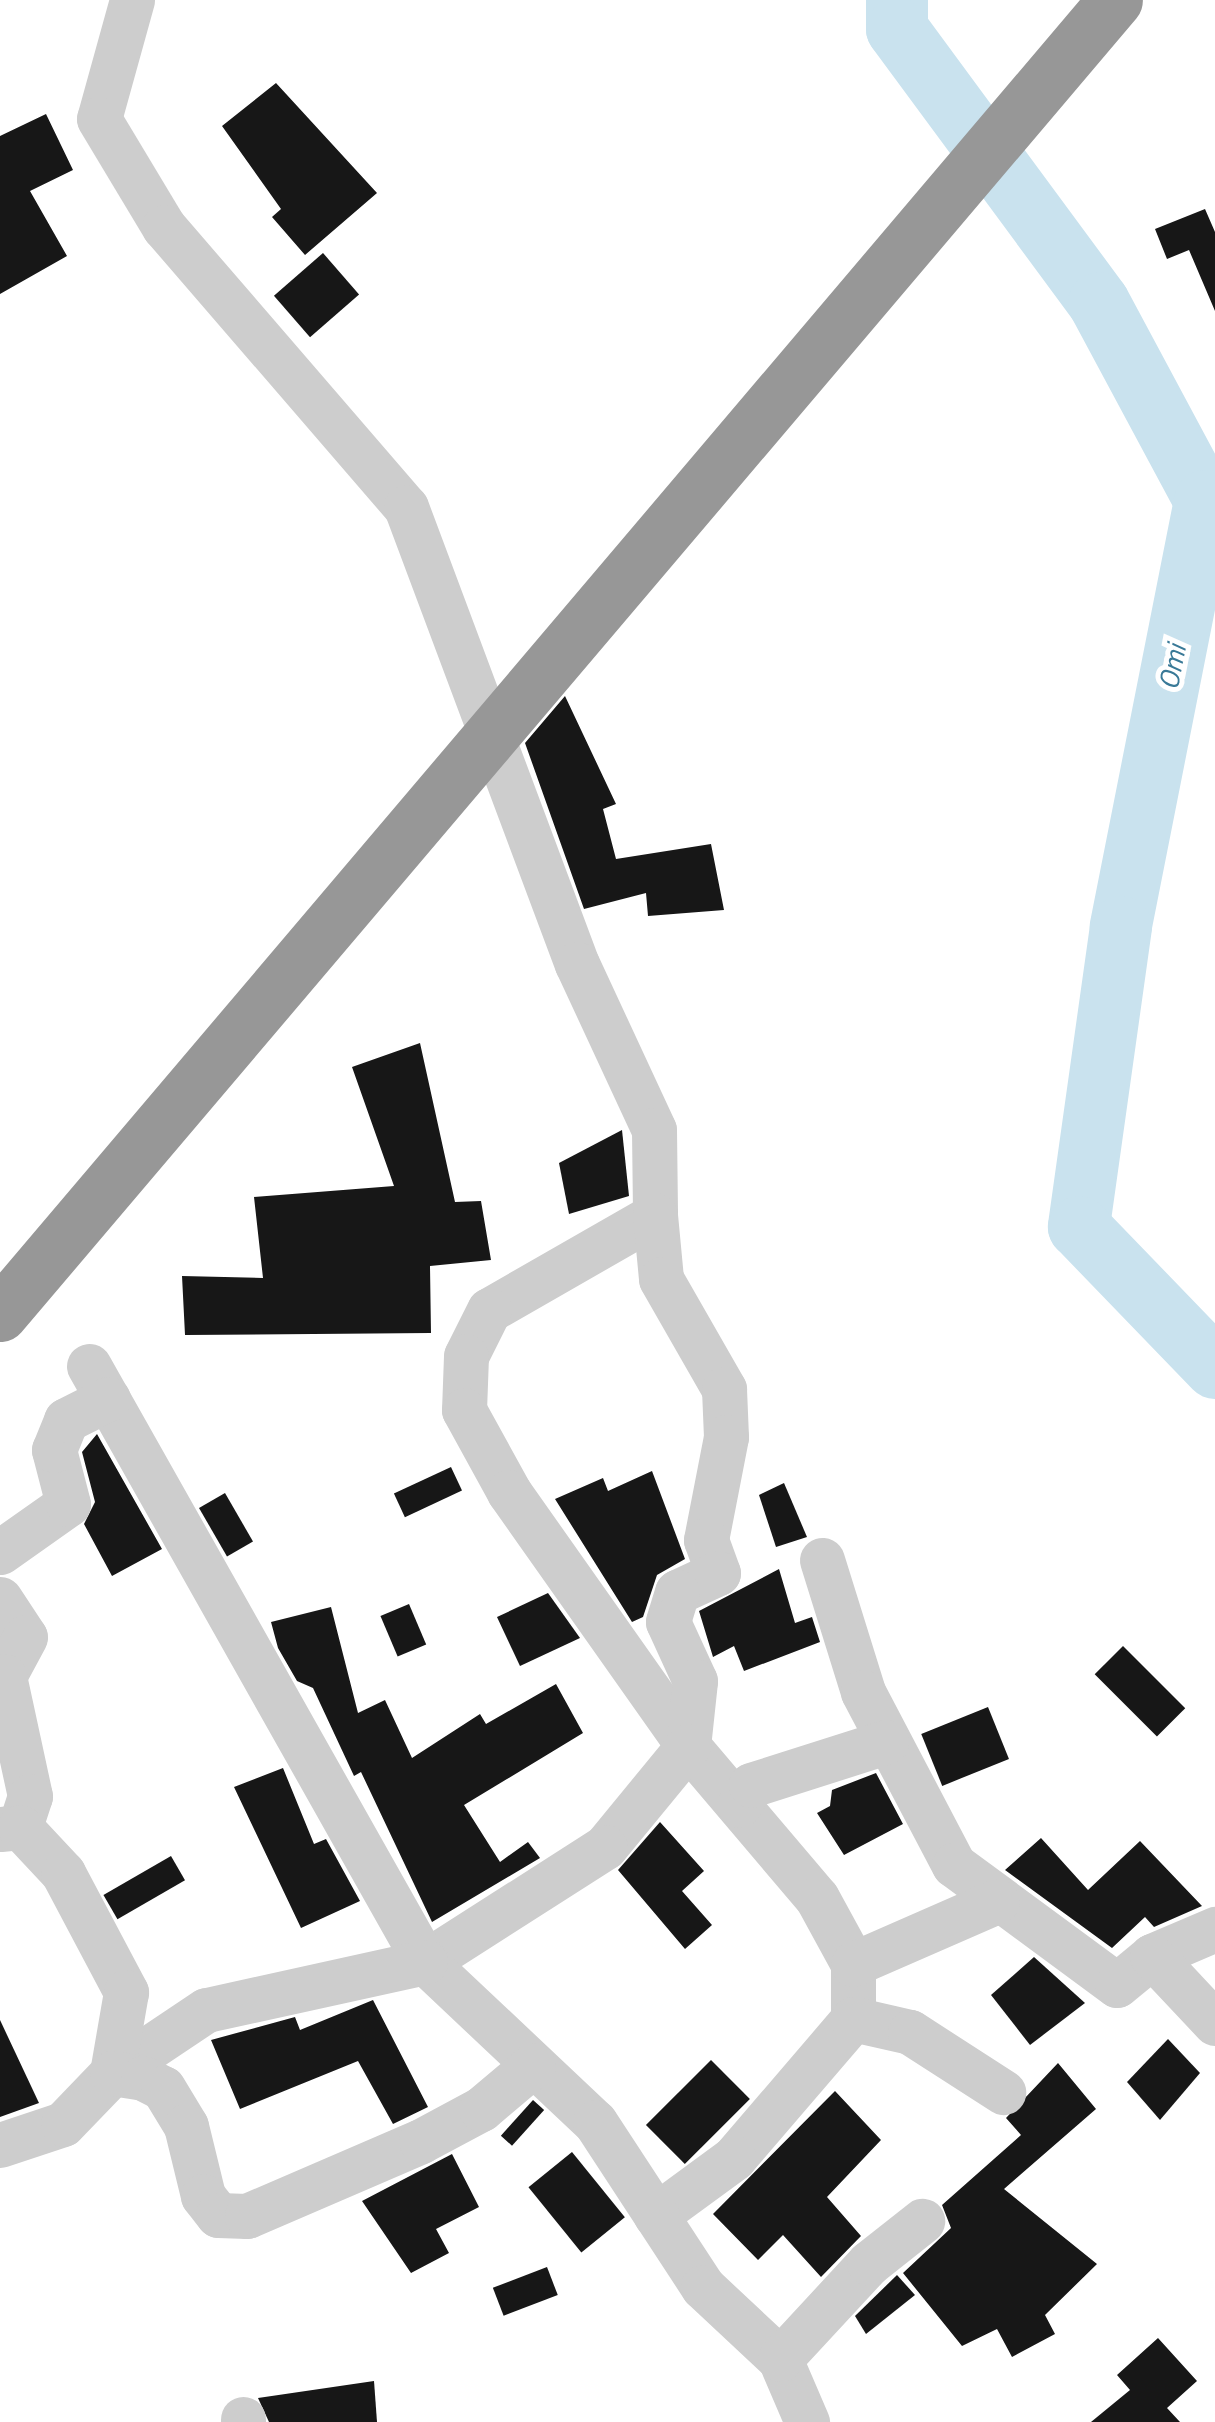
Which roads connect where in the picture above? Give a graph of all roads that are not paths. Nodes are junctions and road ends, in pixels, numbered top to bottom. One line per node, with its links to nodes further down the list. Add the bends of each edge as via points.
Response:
1 (132, 0): 3 (street, via 98,119 164,227 406,507 577,964 654,1130)
2 (1115, 0): 4 (highway)
3 (655, 1215): 9 (street, via 661,1279 724,1388 726,1437 706,1540 718,1573 677,1592 668,1622 695,1682); 9 (street, via 489,1310 466,1356 464,1410 509,1492)
4 (0, 1314)
5 (0, 1552): 15 (street, via 68,1504 54,1450 66,1420 98,1382)
6 (822, 1560): 8 (street)
7 (0, 1600): 11 (street, via 25,1637 4,1676 30,1796)
8 (886, 1742): 10 (street, via 751,1785); 12 (street, via 954,1865)
9 (688, 1746): 10 (street); 15 (street, via 605,1847)
10 (738, 1805): 16 (street, via 817,1898)
11 (10, 1828): 20 (street, via 63,1874 126,1992)
12 (998, 1900): 14 (street, via 1118,1984); 16 (street)
13 (1215, 1929): 14 (street)
14 (1152, 1956): 18 (street)
15 (425, 1962): 19 (street); 20 (street, via 206,2010)
16 (852, 1964): 17 (street)
17 (853, 2019): 21 (street, via 910,2032); 23 (street, via 734,2158)
18 (1215, 2024)
19 (533, 2065): 20 (street, via 421,2141 247,2216 218,2215 203,2196 196,2152 164,2088); 23 (street, via 595,2122)
20 (112, 2073): 22 (street, via 63,2124)
21 (1003, 2092)
22 (0, 2145)
23 (656, 2215): 25 (street, via 703,2287)
24 (922, 2221): 25 (street, via 869,2263)
25 (780, 2359): 26 (street)
26 (806, 2422)

